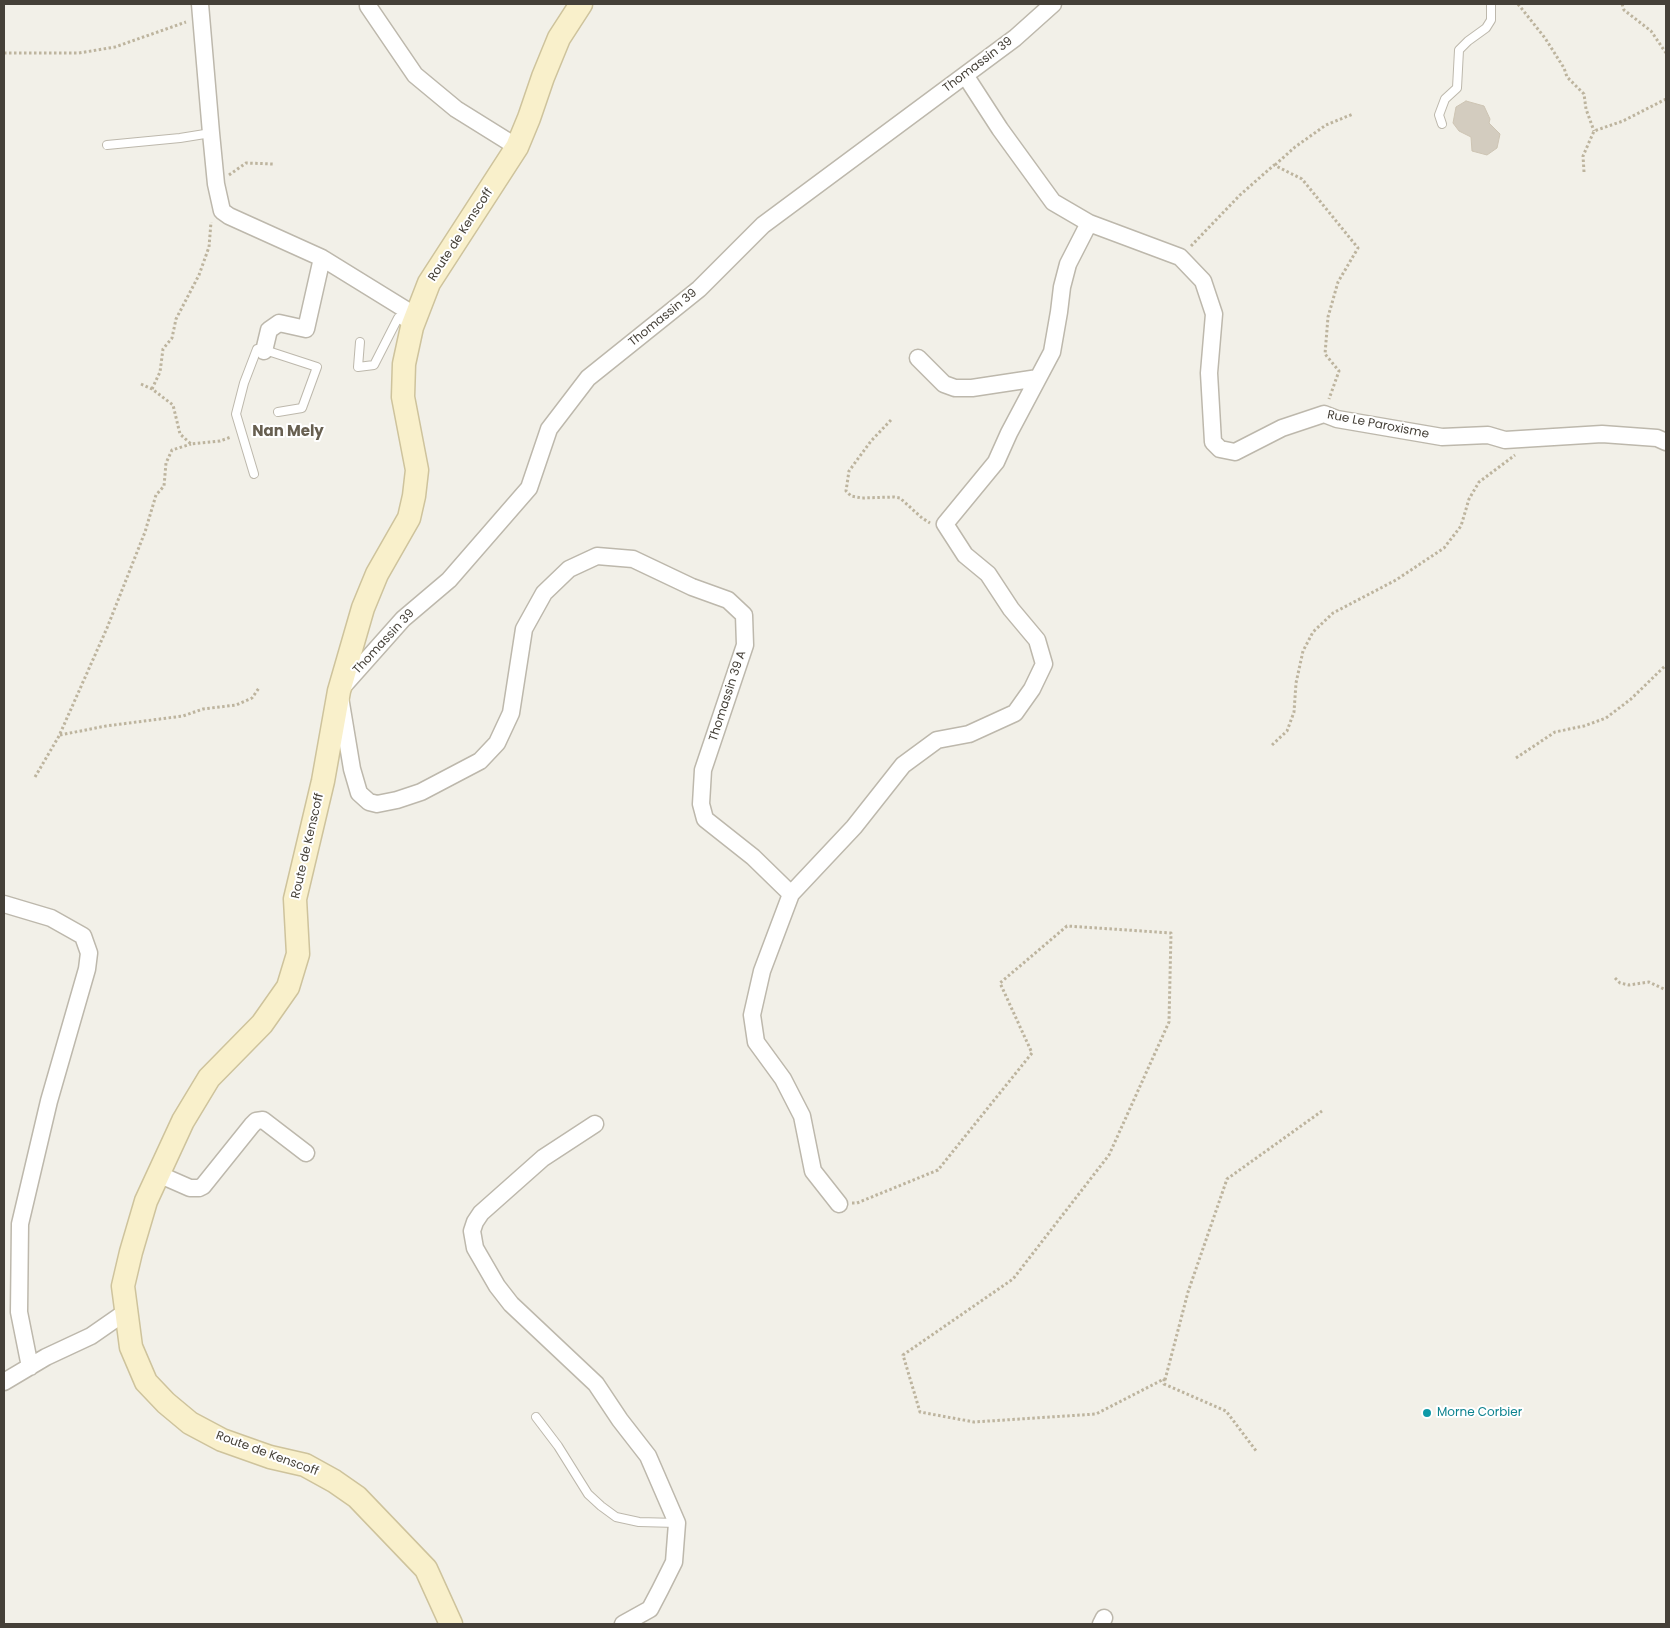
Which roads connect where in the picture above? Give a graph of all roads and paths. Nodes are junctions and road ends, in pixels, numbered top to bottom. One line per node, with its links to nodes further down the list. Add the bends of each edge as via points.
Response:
1 (581, 4): 17 (main road, Route de Kenscoff, via 559,38)
2 (1053, 4): 10 (street, Thomassin 39, via 1015,38)
3 (1491, 4): 13 (lane, via 1491,20 1486,28 1459,50 1457,88 1445,99 1439,114)
4 (1518, 4): 14 (path, via 1545,38 1567,76 1584,94)
5 (1622, 4): 9 (path, via 1624,10 1651,32)
6 (368, 6): 17 (street, via 415,75 456,109)
7 (201, 10): 8 (path, via 115,47 79,53); 15 (street)
8 (4, 53)
9 (1666, 53)
10 (965, 75): 23 (street, Rue Le Paroxisme, via 1053,202); 44 (street, Thomassin 39, via 763,225 699,288 588,378 549,429 529,488 449,580 403,619)
11 (1666, 98): 14 (path)
12 (1353, 114): 19 (path, via 1326,125)
13 (1442, 124)
14 (1594, 131): 20 (path, via 1583,156)
15 (211, 132): 16 (lane); 21 (street)
16 (107, 145)
17 (517, 147): 26 (main road, Route de Kenscoff, via 429,283)
18 (273, 164): 21 (path, via 246,163)
19 (1274, 165): 24 (path, via 1240,194); 34 (path, via 1302,179 1358,248 1338,282 1328,316 1325,354 1339,371)
20 (1584, 172)
21 (216, 184): 22 (street)
22 (222, 211): 25 (street); 32 (path, via 210,222 209,248 176,319 172,338 163,349 160,372)
23 (1089, 223): 24 (street, Rue Le Paroxisme); 30 (street, via 1068,264 1052,352)
24 (1180, 257): 34 (street, Rue Le Paroxisme, via 1203,281 1214,314 1209,373 1212,442 1220,449 1235,452 1282,428)
25 (322, 258): 26 (street); 28 (street, via 306,329 279,323 269,330)
26 (414, 321): 27 (lane, via 398,318 374,365 358,367); 44 (main road, Route de Kenscoff, via 404,364 402,397 417,470 410,518 376,574)
27 (360, 342)
28 (264, 351): 33 (lane, via 317,367 302,408); 36 (lane, via 257,350 244,383 236,414)
29 (918, 358): 30 (street, via 944,384 955,388)
30 (1038, 378): 41 (street, via 996,462)
31 (141, 384): 32 (path)
32 (152, 389): 39 (path, via 173,405 180,434)
33 (278, 412)
34 (1324, 414): 37 (street, Rue Le Paroxisme, via 1442,437 1488,434 1505,440)
35 (891, 420): 41 (path, via 849,471 846,491 851,496 862,498 900,498 930,523)
36 (242, 434): 39 (path, via 220,441); 40 (lane)
37 (1537, 437): 38 (street, Rue Le Paroxisme, via 1602,434 1657,438); 46 (path, via 1478,482 1461,526 1444,548 1396,580 1334,614 1313,632 1303,651 1288,731)
38 (1666, 442)
39 (191, 444): 45 (path, via 172,450 166,463 164,486 156,495 107,628)
40 (254, 474)
41 (946, 524): 49 (street, via 965,555 988,574 1037,640 1044,664 1032,689 1015,712 969,734 937,740 903,765 854,827)
42 (1666, 665): 47 (path, via 1606,718 1555,732)
43 (260, 688): 45 (path, via 252,698 236,705)
44 (339, 691): 49 (street, Thomassin 39 A, via 352,769 360,793 369,802 377,804 398,800 422,792 480,761 497,743 511,713 524,630 544,593 569,569 597,556 633,559 728,600 744,615 745,645 703,770 701,804 705,819 753,857); 56 (main road, Route de Kenscoff, via 323,781 295,899 298,954 288,987 262,1024 209,1078 183,1121)
45 (59, 736): 48 (path)
46 (1272, 745)
47 (1516, 758)
48 (35, 777)
49 (791, 894): 57 (street, via 762,971 752,1016 756,1042 783,1079 802,1116 813,1171)
50 (4, 904): 59 (street, via 50,918 83,936 89,953 20,1224 20,1312)
51 (1615, 978): 52 (path, via 1629,986 1649,982)
52 (1666, 990)
53 (1322, 1111): 61 (path, via 1227,1179 1188,1292)
54 (596, 1124): 64 (street, via 542,1158 481,1213 472,1231 475,1248 497,1286 512,1304 596,1384 648,1456)
55 (306, 1153): 56 (street, via 263,1120 252,1125 203,1186 190,1188)
56 (158, 1174): 58 (main road, Route de Kenscoff, via 146,1201 125,1277 123,1286)
57 (839, 1204): 61 (path, via 857,1203 938,1170 1032,1053 1000,983 1067,926 1171,933 1169,1022 1109,1155 1013,1279 903,1355 920,1412 974,1422 1096,1414 1164,1379)
58 (127, 1311): 59 (street, via 92,1336); 65 (main road, Route de Kenscoff, via 131,1347 146,1382 166,1404 222,1440 305,1465 357,1497 426,1569)
59 (30, 1367): 60 (street)
60 (4, 1382)
61 (1164, 1384): 63 (path, via 1226,1412)
62 (536, 1417): 64 (lane, via 588,1494 601,1506 616,1517 639,1522)
63 (1257, 1452)
64 (677, 1523): 66 (street, via 674,1562 650,1609)
65 (452, 1624)
66 (623, 1624)

